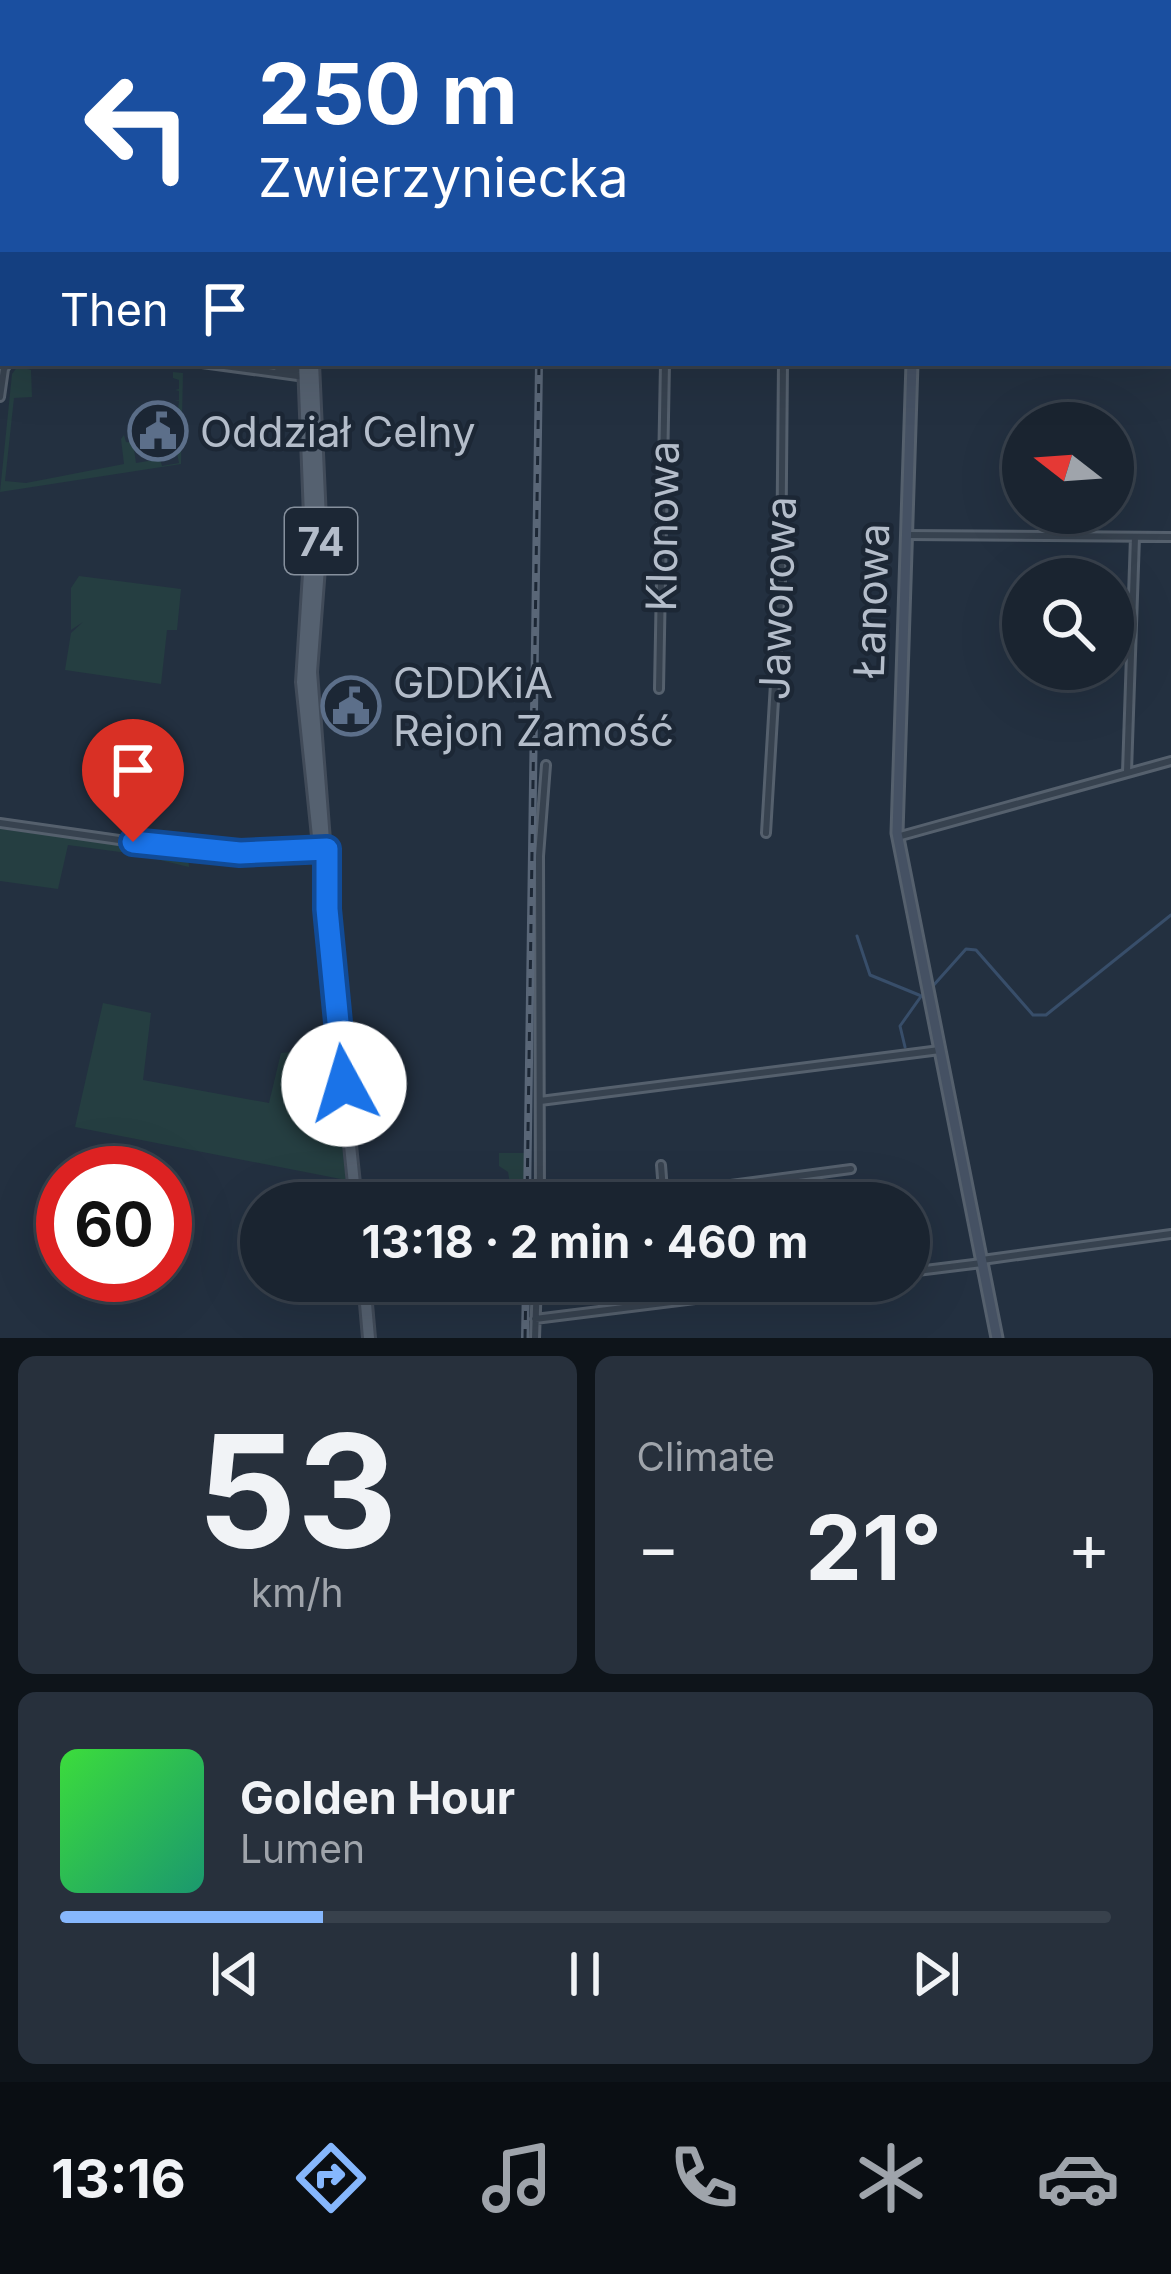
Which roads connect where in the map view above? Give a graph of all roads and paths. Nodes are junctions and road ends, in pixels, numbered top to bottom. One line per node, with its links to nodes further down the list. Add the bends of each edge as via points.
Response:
1 (6, 366): 7 (street)
2 (227, 366): 6 (street)
3 (665, 366): 11 (street, Klonowa)
4 (783, 366): 16 (street, Jaworowa)
5 (912, 366): 8 (street, Łanowa)
6 (308, 369): 18 (main road, 74, via 321,542 311,672)
7 (0, 397)
8 (906, 535): 9 (street); 17 (street, Łanowa)
9 (1135, 536): 10 (street); 14 (street)
10 (1171, 537)
11 (659, 688)
12 (1171, 761): 14 (street)
13 (546, 765): 20 (street)
14 (1127, 772): 17 (street)
15 (0, 823): 18 (street, via 189,850)
16 (766, 833)
17 (898, 837): 19 (street, Łanowa)
18 (322, 850): 23 (main road, 74)
19 (940, 1050): 20 (street); 28 (street, Łanowa)
20 (541, 1102): 24 (street)
21 (661, 1165): 25 (street)
22 (851, 1169): 26 (street)
23 (354, 1182)
24 (540, 1182)
25 (662, 1182)
26 (770, 1182)
27 (1171, 1234): 28 (street)
28 (982, 1261): 29 (street); 36 (street, Łanowa)
29 (930, 1269)
30 (366, 1302): 34 (main road)
31 (536, 1302): 33 (street)
32 (675, 1302): 33 (street)
33 (535, 1319): 35 (street)
34 (369, 1338)
35 (535, 1338)
36 (998, 1338)

